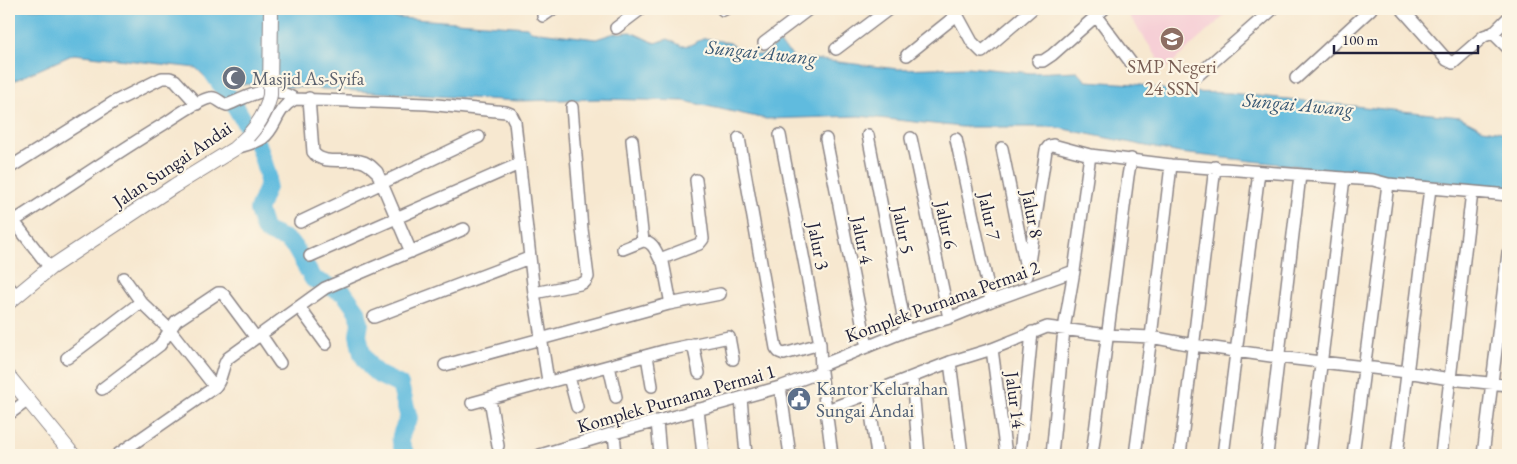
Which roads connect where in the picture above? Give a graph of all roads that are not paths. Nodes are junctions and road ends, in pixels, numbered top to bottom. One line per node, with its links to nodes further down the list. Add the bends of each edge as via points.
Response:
1 (271, 9): 35 (street, Jalan Sungai Andai, bridge, via 270,95 264,114)
2 (553, 9): 12 (street)
3 (641, 9): 14 (street)
4 (809, 9): 16 (street)
5 (889, 9): 18 (street)
6 (1032, 9): 10 (street, via 982,52 972,42)
7 (1273, 9): 22 (street)
8 (1371, 9): 23 (street)
9 (1402, 9): 15 (street, via 1453,64 1487,34)
10 (956, 12): 19 (street)
11 (1100, 12): 20 (street, via 1052,55); 21 (street)
12 (543, 16)
13 (1508, 18): 15 (street)
14 (616, 28)
15 (1493, 33): 17 (street)
16 (764, 44)
17 (1508, 48)
18 (836, 49)
19 (906, 55)
20 (1038, 61)
21 (1132, 64)
22 (1198, 75)
23 (1296, 78)
24 (295, 98): 25 (street); 26 (street, via 274,90 260,91 227,105 214,98); 35 (street, via 281,109 264,137)
25 (309, 98): 40 (street, via 506,112 515,122); 48 (street, via 315,155 327,160 361,161 377,172)
26 (197, 104): 43 (street, via 175,80 162,78 114,102); 53 (street)
27 (572, 107): 68 (street, via 588,277 580,284)
28 (780, 135): 87 (street, Jalur 3)
29 (868, 135): 79 (street, Jalur 5)
30 (479, 137): 48 (street)
31 (739, 138): 87 (street, via 776,348 784,354)
32 (911, 138): 76 (street, Jalur 6)
33 (826, 139): 89 (street, Jalur 4)
34 (956, 139): 71 (street, Jalur 7)
35 (249, 140): 64 (street, Jalan Sungai Andai)
36 (632, 140): 57 (street)
37 (1002, 148): 67 (street, Jalur 8)
38 (1090, 155): 39 (street); 65 (street); 67 (street, via 1053,145 1046,150)
39 (1131, 159): 41 (street); 81 (street)
40 (519, 164): 54 (street); 62 (street)
41 (1171, 165): 42 (street); 83 (street)
42 (1214, 167): 44 (street); 88 (street)
43 (9, 168)
44 (1259, 172): 45 (street); 91 (street)
45 (1300, 175): 46 (street); 93 (street)
46 (1344, 178): 49 (street); 97 (street)
47 (696, 180): 63 (street, via 703,239 699,244)
48 (382, 183): 54 (street); 55 (street)
49 (1388, 184): 50 (street); 101 (street)
50 (1430, 188): 51 (street); 103 (street)
51 (1472, 192): 52 (street); 108 (street)
52 (1508, 195)
53 (11, 218): 64 (street)
54 (396, 218): 59 (street); 61 (street)
55 (300, 222)
56 (464, 229): 59 (street)
57 (643, 241): 58 (street); 63 (street, via 651,243)
58 (623, 249)
59 (411, 252): 74 (street, via 330,285)
60 (1508, 253): 110 (street)
61 (310, 256)
62 (529, 258): 68 (street); 75 (street)
63 (660, 259): 73 (street)
64 (50, 268): 70 (street, Jalan Sungai Andai)
65 (1074, 271): 67 (street, Komplek Purnama Permai 2); 77 (street)
66 (124, 278): 72 (street)
67 (1028, 282): 71 (street, Komplek Purnama Permai 2)
68 (534, 293): 84 (street)
69 (720, 294): 73 (street)
70 (11, 295)
71 (991, 301): 76 (street, Komplek Purnama Permai 2)
72 (141, 302): 78 (street); 94 (street)
73 (669, 304): 84 (street)
74 (299, 307): 82 (street); 85 (street)
75 (374, 317)
76 (949, 318): 79 (street, Komplek Purnama Permai 2)
77 (1064, 329): 80 (street, via 1047,327); 81 (street); 144 (street)
78 (170, 330): 82 (street, via 181,317 221,293); 113 (street); 115 (street, via 160,346)
79 (906, 331): 89 (street, Komplek Purnama Permai 2)
80 (1032, 332): 90 (street); 143 (street)
81 (1108, 335): 83 (street); 145 (street)
82 (259, 336): 98 (street); 113 (street, via 228,358)
83 (1152, 337): 88 (street); 146 (street)
84 (541, 338): 99 (street); 109 (street)
85 (326, 344)
86 (693, 344): 92 (street); 95 (street, via 729,337); 104 (street)
87 (820, 344): 102 (street, Jalur 3)
88 (1193, 345): 91 (street); 147 (street)
89 (867, 347): 102 (street, Komplek Purnama Permai 2)
90 (992, 349): 96 (street); 142 (street, Jalur 14)
91 (1236, 351): 93 (street); 148 (street)
92 (647, 356): 100 (street); 112 (street)
93 (1278, 357): 97 (street); 149 (street)
94 (67, 358)
95 (733, 359)
96 (950, 362): 107 (street); 141 (street)
97 (1322, 362): 101 (street); 150 (street)
98 (280, 363)
99 (445, 365)
100 (609, 366): 106 (street); 117 (street)
101 (1365, 367): 103 (street); 151 (street)
102 (822, 368): 114 (street, Komplek Purnama Permai 1); 124 (street, Jalur 3)
103 (1407, 372): 108 (street); 152 (street)
104 (699, 373)
105 (9, 377): 120 (street)
106 (569, 378): 109 (street); 122 (street)
107 (912, 378): 116 (street); 140 (street)
108 (1450, 379): 110 (street); 153 (street)
109 (548, 381): 119 (street)
110 (1492, 382): 111 (street); 154 (street)
111 (1508, 385)
112 (652, 386)
113 (216, 387): 131 (street)
114 (780, 387): 118 (street, Komplek Purnama Permai 1); 137 (street)
115 (102, 389)
116 (868, 393): 124 (street); 139 (street)
117 (616, 397)
118 (741, 398): 123 (street, Komplek Purnama Permai 1); 136 (street)
119 (490, 399): 121 (street); 128 (street)
120 (28, 400): 125 (street); 130 (street)
121 (472, 403)
122 (577, 407)
123 (698, 409): 126 (street, Komplek Purnama Permai 1); 135 (street)
124 (827, 410): 138 (street, Jalur 3)
125 (9, 414)
126 (657, 420): 127 (street, Komplek Purnama Permai 1); 134 (street)
127 (614, 433): 129 (street, Komplek Purnama Permai 1); 133 (street)
128 (498, 446)
129 (573, 451): 132 (street, Komplek Purnama Permai 1)
130 (73, 455)
131 (117, 455)
132 (540, 455)
133 (616, 455)
134 (660, 455)
135 (702, 455)
136 (746, 455)
137 (790, 455)
138 (832, 455)
139 (876, 455)
140 (919, 455)
141 (962, 455)
142 (1006, 455)
143 (1020, 455)
144 (1052, 455)
145 (1092, 455)
146 (1135, 455)
147 (1180, 455)
148 (1223, 455)
149 (1267, 455)
150 (1310, 455)
151 (1353, 455)
152 (1397, 455)
153 (1441, 455)
154 (1484, 455)

